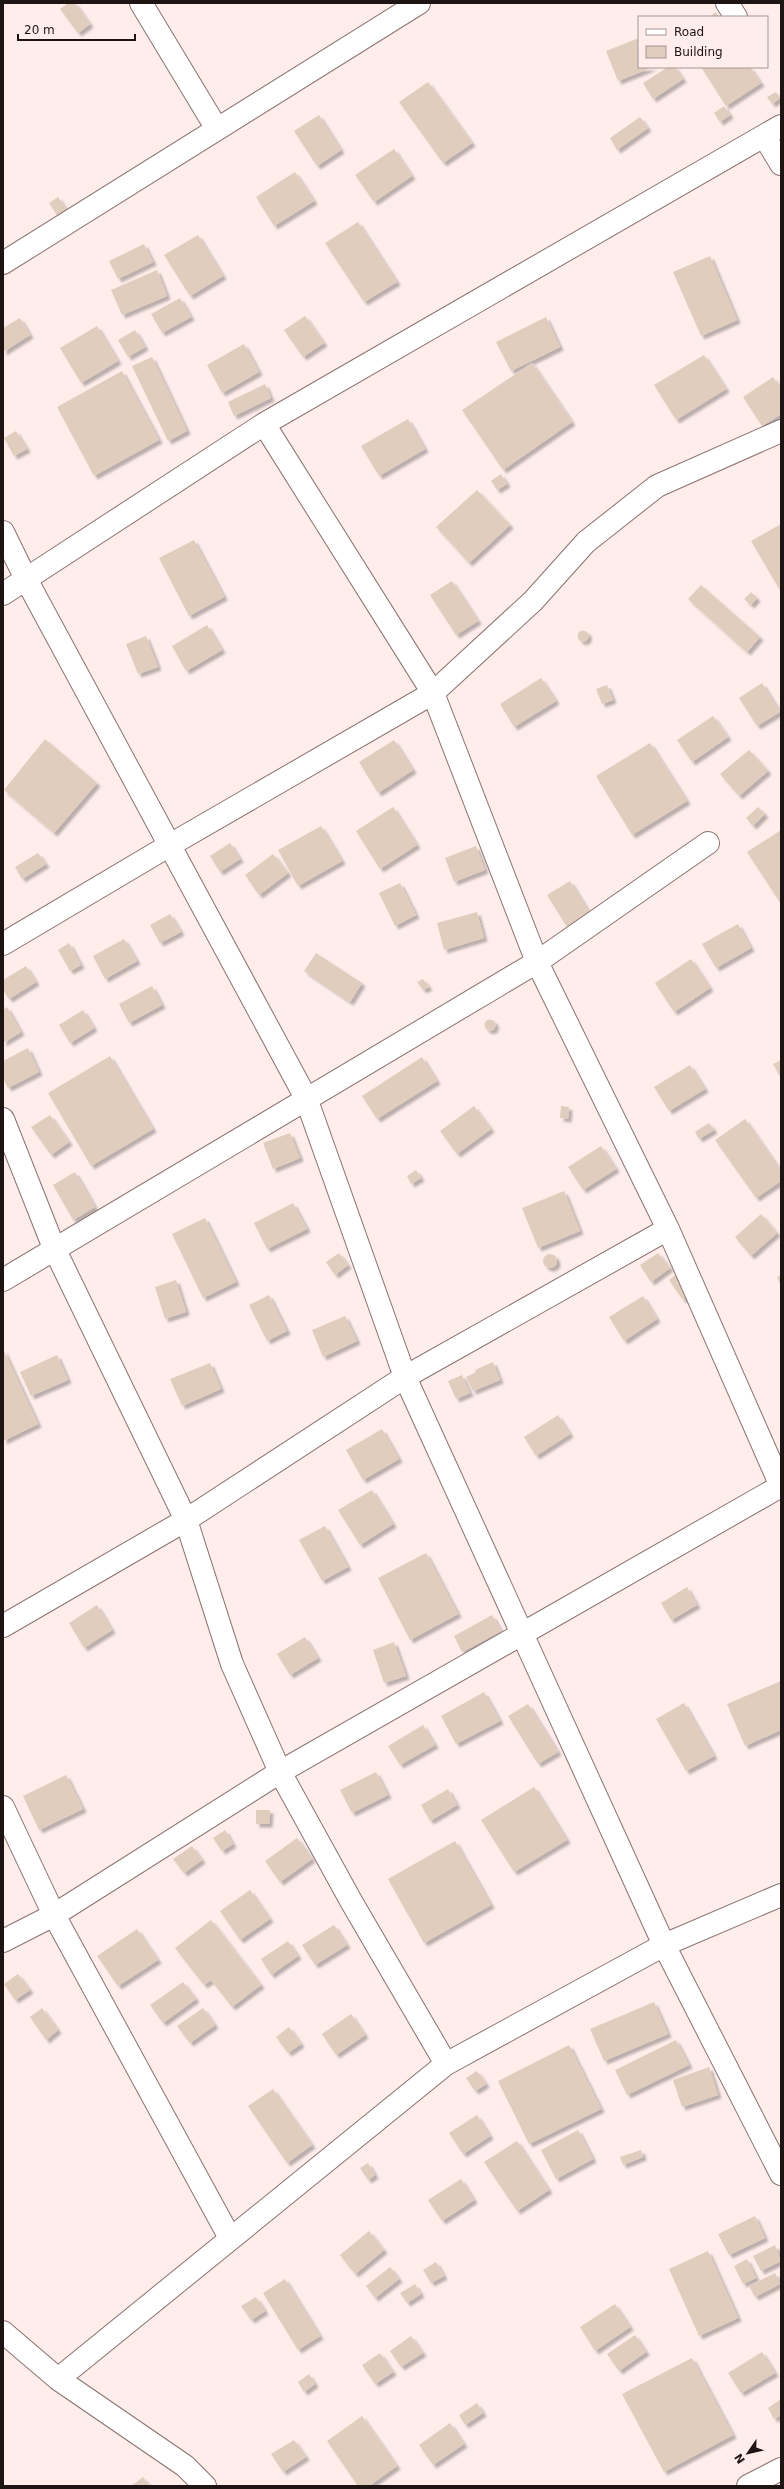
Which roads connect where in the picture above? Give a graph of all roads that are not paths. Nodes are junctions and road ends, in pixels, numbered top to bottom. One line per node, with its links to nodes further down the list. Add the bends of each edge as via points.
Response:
1 (141, 3): 5 (street)
2 (419, 3): 5 (street)
3 (728, 3): 4 (street)
4 (735, 16)
5 (217, 130): 8 (street)
6 (772, 131): 7 (street); 9 (street)
7 (781, 164)
8 (3, 263)
9 (264, 424): 12 (street); 14 (street)
10 (781, 431): 14 (street, via 657,486 586,542 533,601)
11 (3, 532): 12 (street)
12 (26, 579): 13 (street); 16 (street)
13 (3, 594)
14 (433, 693): 16 (street); 18 (street)
15 (708, 843): 18 (street)
16 (170, 845): 17 (street); 19 (street)
17 (3, 944)
18 (537, 962): 19 (street); 21 (street)
19 (306, 1098): 22 (street); 24 (street)
20 (3, 1119): 22 (street)
21 (668, 1229): 24 (street); 25 (street)
22 (54, 1248): 23 (street); 26 (street)
23 (3, 1280)
24 (405, 1377): 26 (street); 28 (street)
25 (781, 1486): 28 (street)
26 (186, 1520): 27 (street); 29 (street, via 232,1664)
27 (3, 1626)
28 (522, 1635): 29 (street); 34 (street)
29 (280, 1772): 32 (street); 35 (street, via 351,1901)
30 (3, 1807): 32 (street)
31 (781, 1895): 34 (street)
32 (54, 1915): 33 (street); 37 (street)
33 (3, 1942)
34 (664, 1945): 35 (street); 36 (street)
35 (446, 2064): 37 (street)
36 (781, 2174)
37 (230, 2238): 39 (street)
38 (3, 2332): 39 (street)
39 (58, 2380): 41 (street, via 185,2466)
40 (781, 2470): 42 (street)
41 (205, 2486)
42 (748, 2486)

